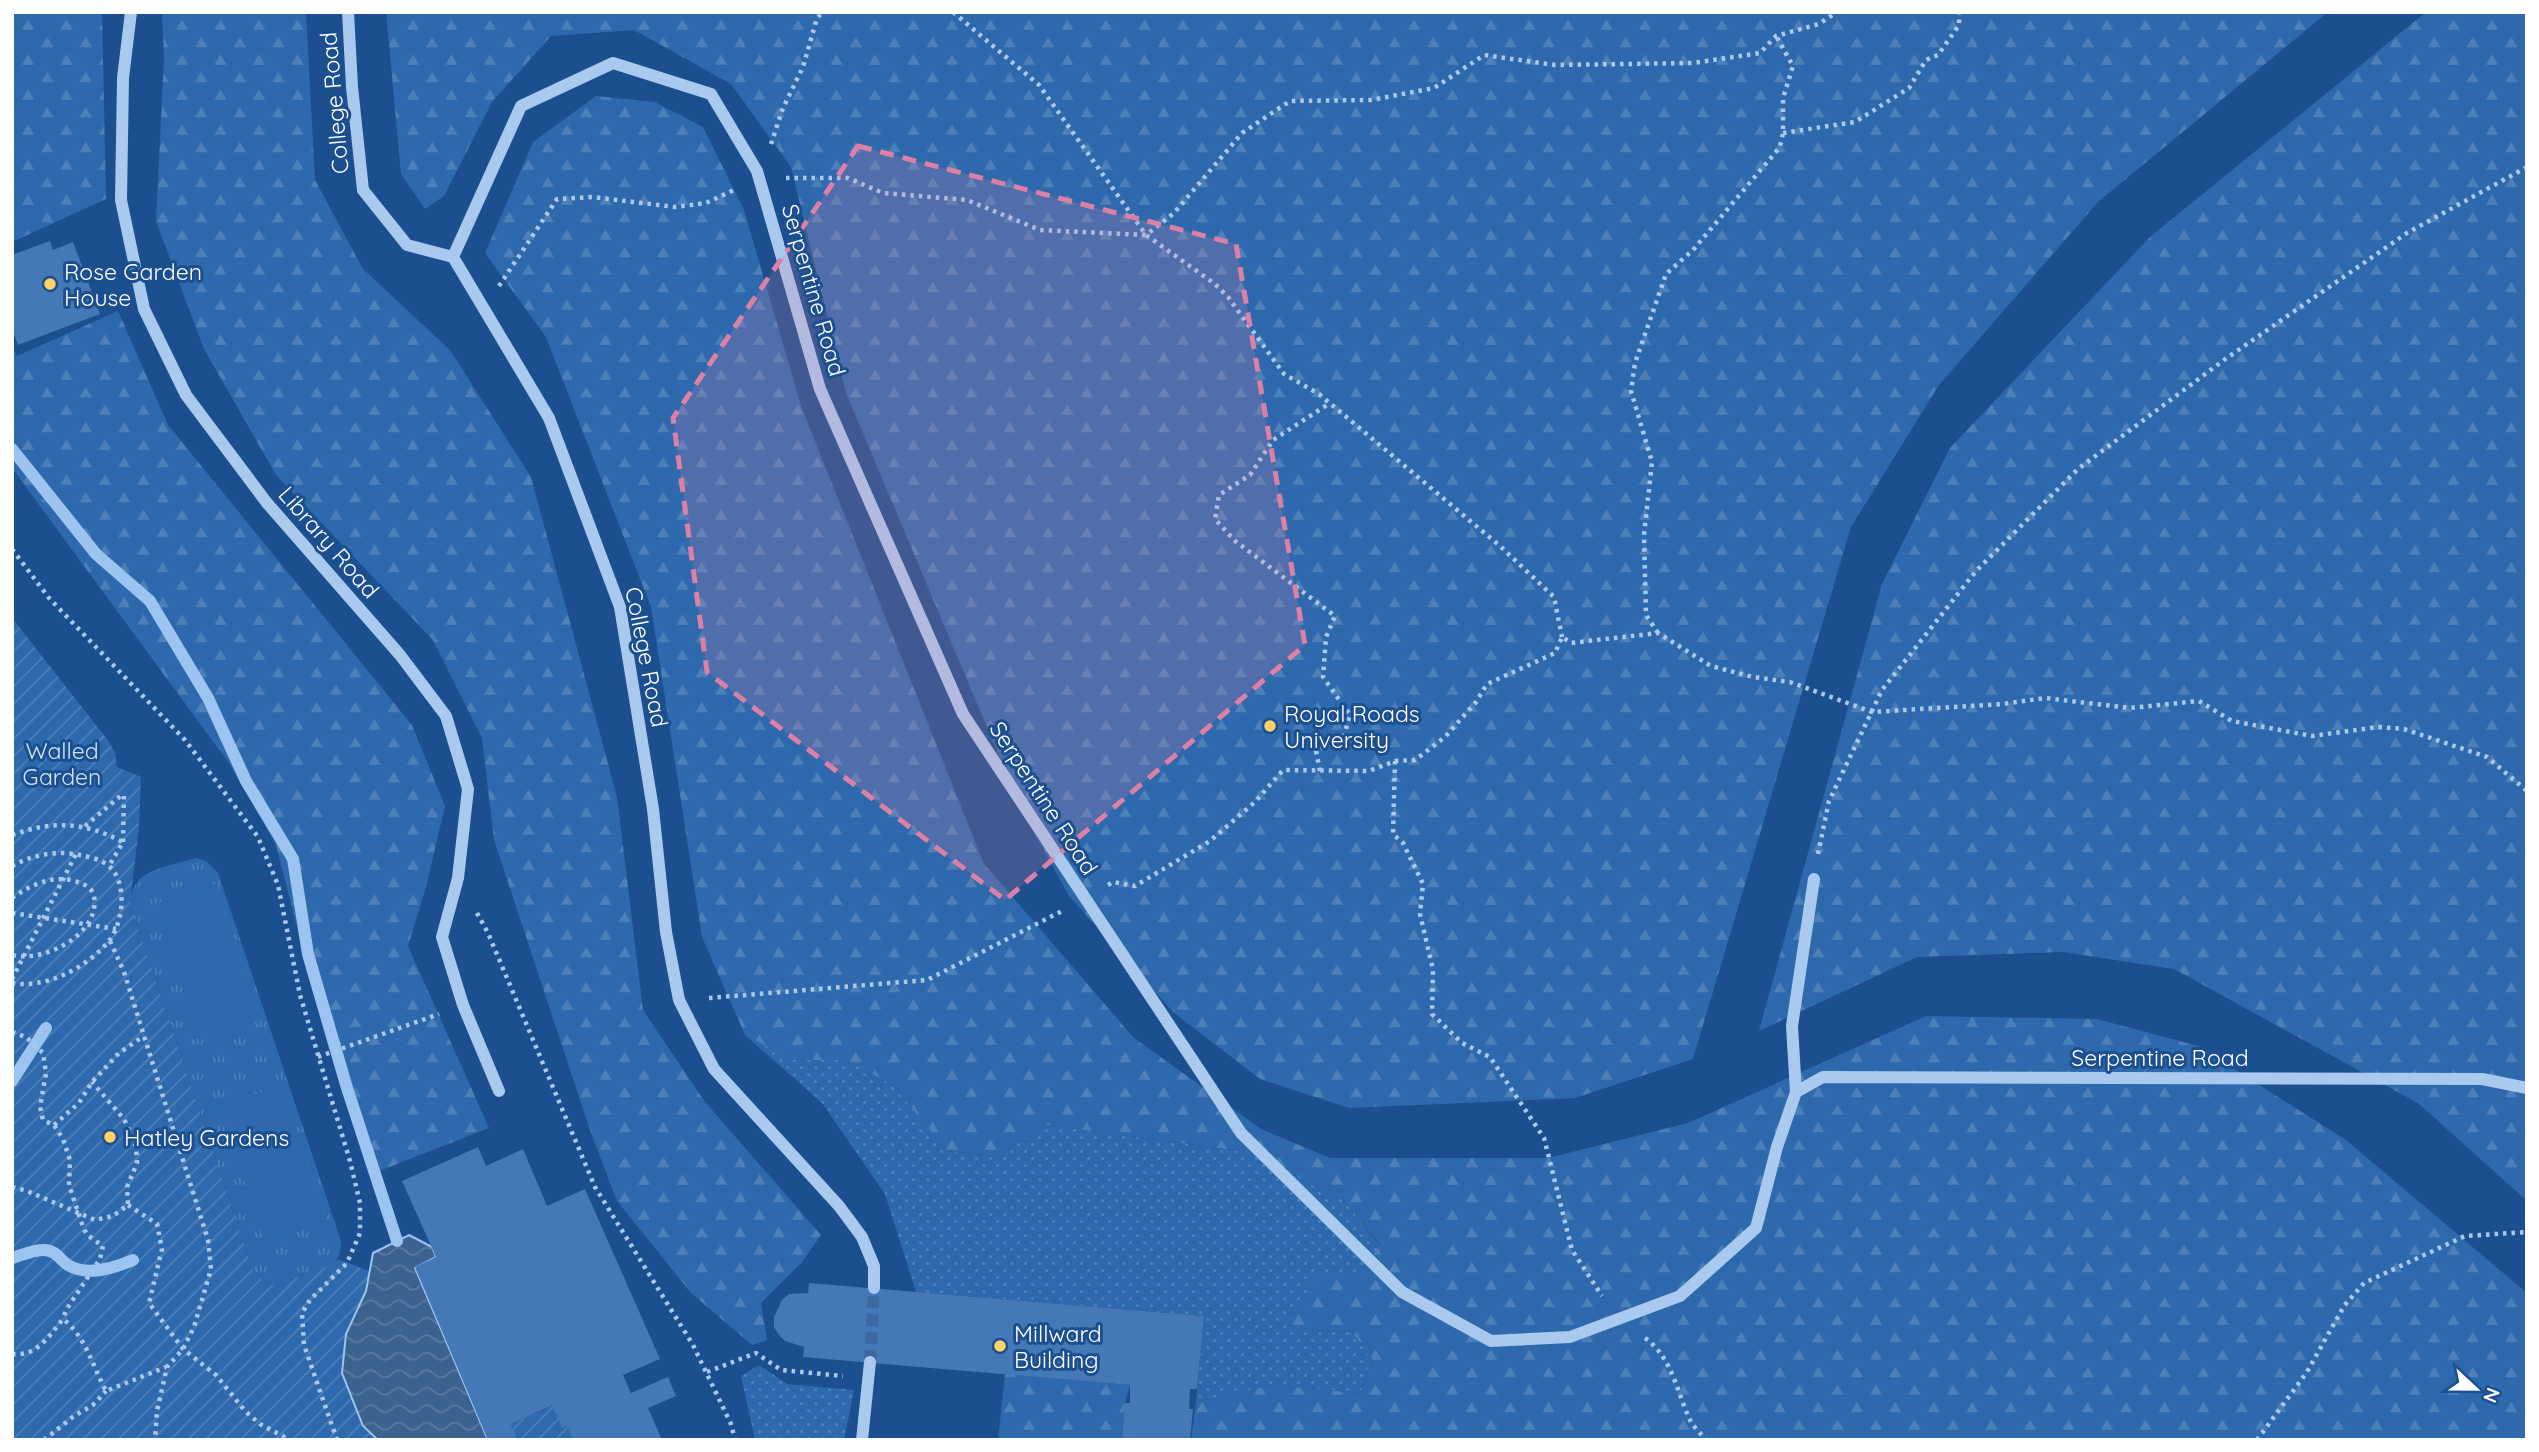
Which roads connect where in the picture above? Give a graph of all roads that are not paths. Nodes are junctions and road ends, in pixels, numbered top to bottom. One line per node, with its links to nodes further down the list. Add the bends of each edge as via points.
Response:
1 (131, 12): 6 (street, Library Road, via 123,78 121,200 144,309 186,395 267,503 400,655 446,716 468,789 458,878 442,936 463,1005)
2 (348, 12): 3 (street, College Road, via 363,190 407,245)
3 (453, 257): 7 (street, Serpentine Road, via 521,106 613,63 710,94 760,179 820,388 962,714 1241,1133 1402,1293 1491,1341 1570,1337 1680,1297 1756,1228); 8 (street, College Road, via 550,418 620,607 679,1000 714,1069 862,1237 874,1266)
4 (1814, 879): 7 (street, Serpentine Road, via 1792,1026)
5 (2527, 1088): 7 (street, Serpentine Road, via 2482,1079 1823,1077)
6 (499, 1091)
7 (1796, 1092)
8 (874, 1288)
9 (870, 1362): 10 (street)
10 (862, 1440)

